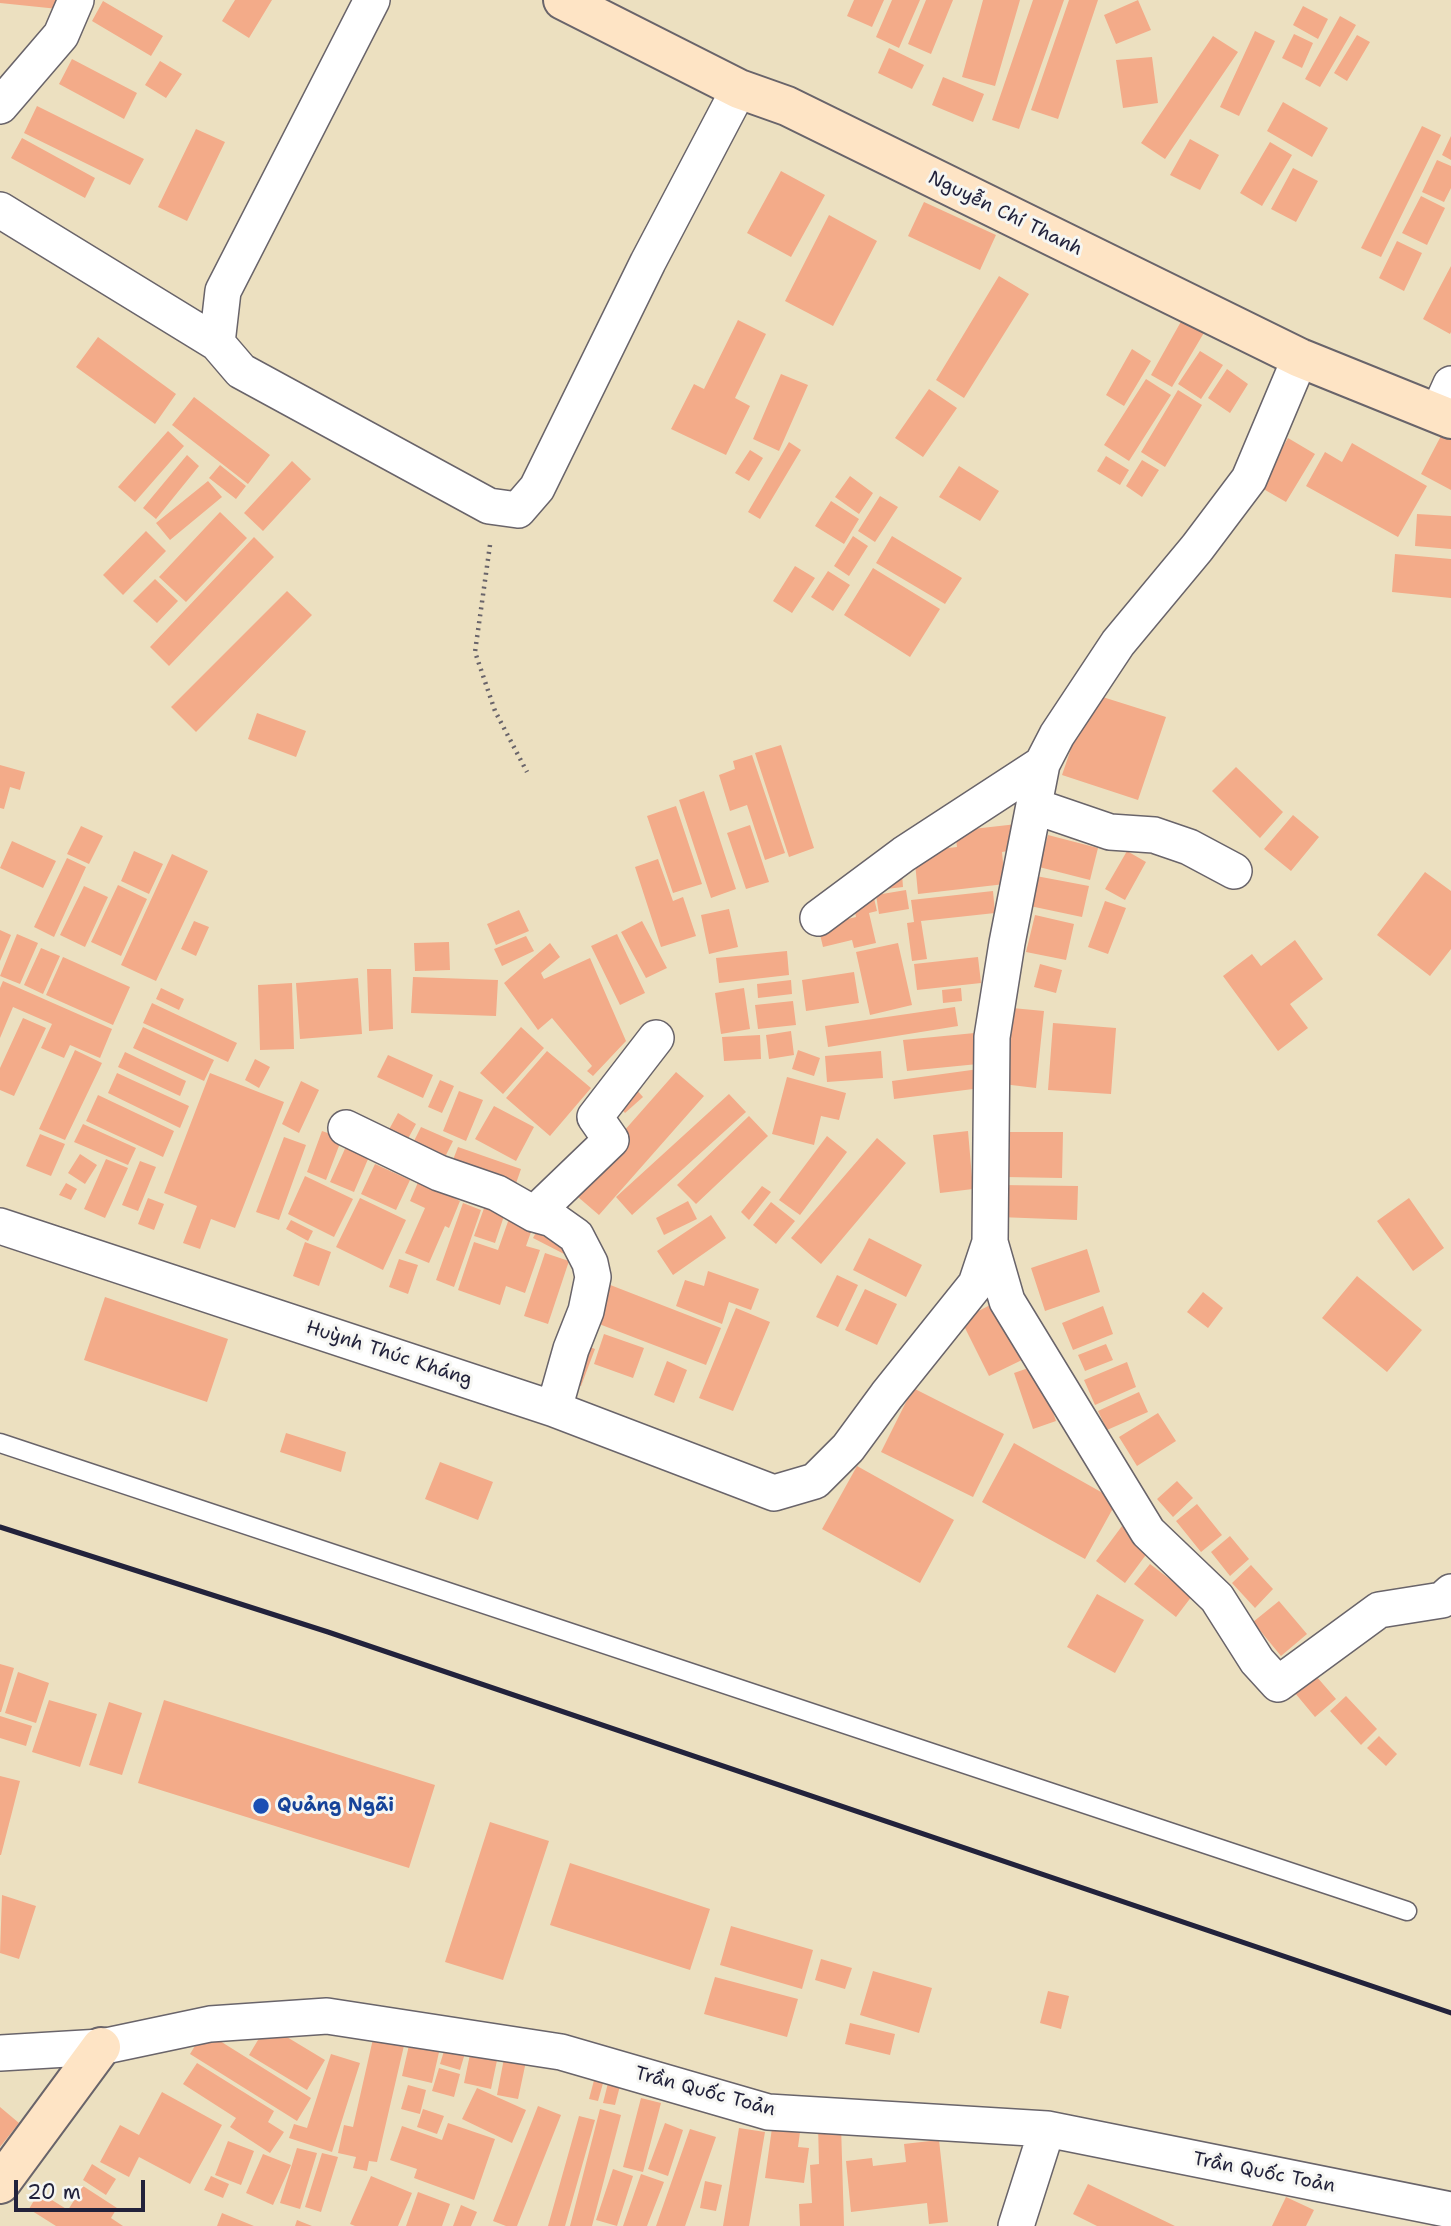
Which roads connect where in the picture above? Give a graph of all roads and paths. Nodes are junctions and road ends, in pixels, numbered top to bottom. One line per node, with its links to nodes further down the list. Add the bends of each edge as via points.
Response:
1 (76, 0): 5 (street, via 61,35)
2 (372, 0): 7 (street, via 223,291)
3 (563, 0): 4 (main road, Nguyễn Chí Thanh)
4 (739, 89): 8 (main road, Nguyễn Chí Thanh, via 787,106); 10 (street, via 537,488 518,510)
5 (0, 106)
6 (0, 211): 7 (street)
7 (217, 343): 10 (street, via 241,370)
8 (1300, 358): 9 (main road, Nguyễn Chí Thanh); 11 (street, via 1250,479 1118,643)
9 (1447, 405)
10 (489, 506): 12 (path, via 491,535 475,652 495,711)
11 (1042, 764): 13 (street); 15 (street)
12 (527, 772)
13 (1034, 806): 14 (street, via 1110,832 1154,835 1189,846); 20 (street, via 992,1037)
14 (1234, 871)
15 (818, 918)
16 (656, 1038): 18 (street, via 594,1117 611,1140)
17 (345, 1128): 18 (street)
18 (534, 1214): 21 (street, via 552,1219 576,1236 593,1277)
19 (0, 1226): 21 (street, Huỳnh Thúc Kháng)
20 (990, 1242): 21 (street, Huỳnh Thúc Kháng, via 976,1284 848,1448 815,1482 774,1493); 23 (street, via 1007,1301 1148,1532 1217,1598 1257,1661 1278,1684 1379,1610 1442,1600)
21 (554, 1409)
22 (0, 1443): 24 (lane)
23 (1451, 1592)
24 (1407, 1911)
25 (101, 2047): 26 (street, Trần Quốc Toản); 27 (street, Trần Quốc Toản, via 210,2024 327,2016 561,2052 768,2112); 28 (main road)
26 (0, 2053)
27 (1047, 2129): 29 (street, Trần Quốc Toản); 30 (street)
28 (0, 2184)
29 (1451, 2210)
30 (1016, 2226)

